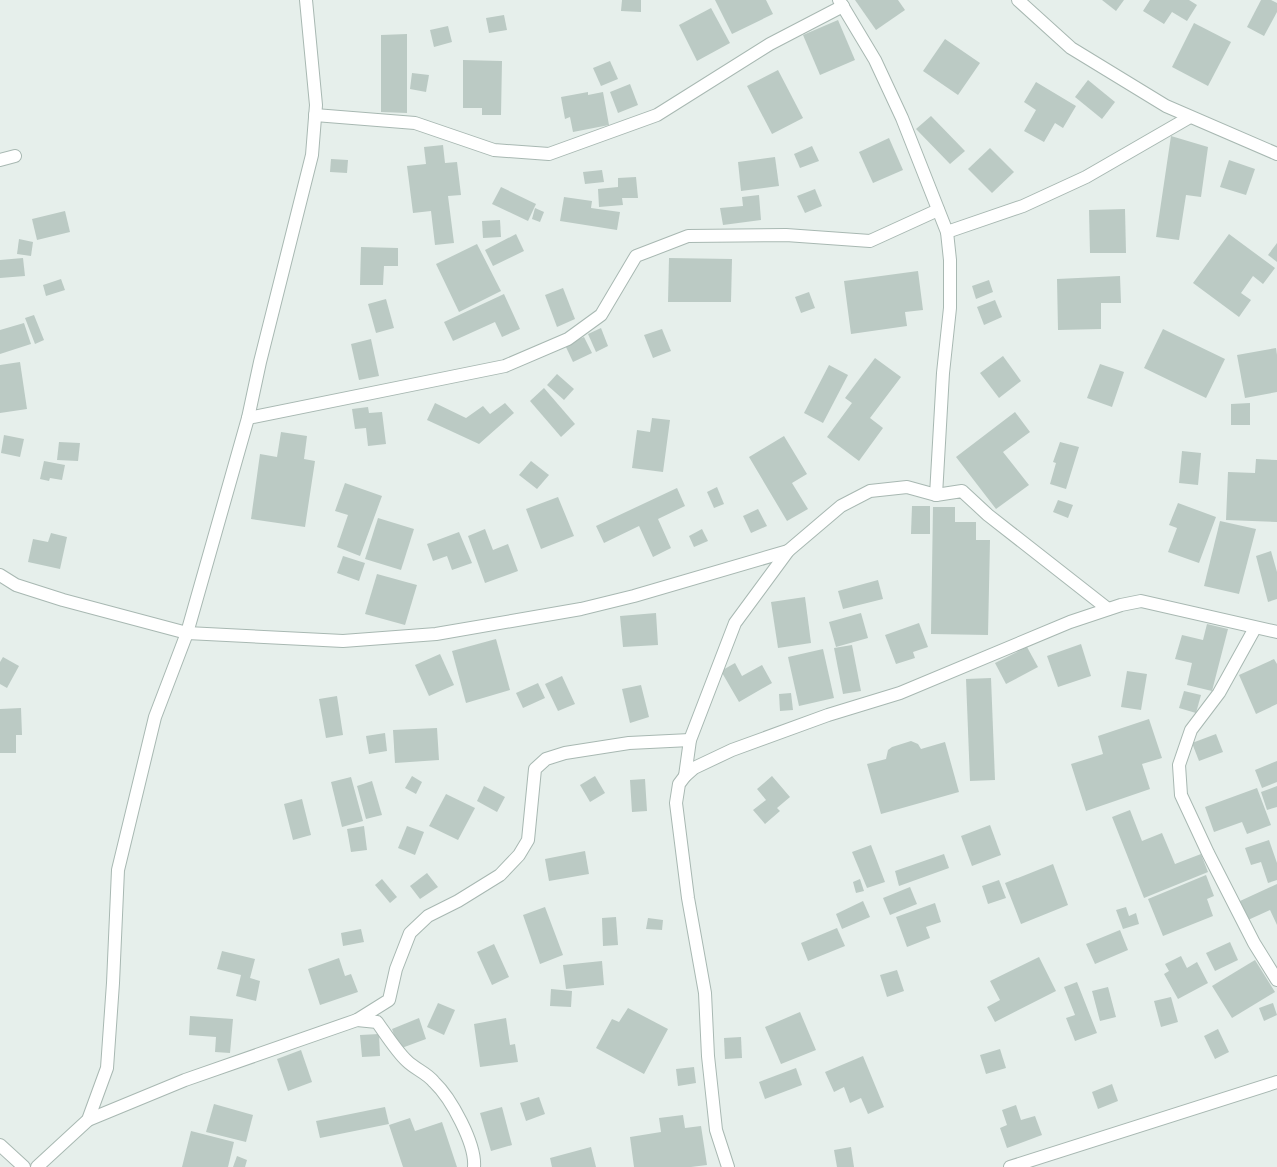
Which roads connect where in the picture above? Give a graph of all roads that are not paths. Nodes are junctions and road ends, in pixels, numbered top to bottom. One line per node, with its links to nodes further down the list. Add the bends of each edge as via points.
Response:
1 (306, 0): 4 (street)
2 (1018, 0): 5 (street, via 1071,48 1166,106)
3 (841, 3): 4 (street, via 657,115 549,154 494,150 415,123); 9 (street, via 875,60 902,118)
4 (315, 115): 11 (street, via 312,155)
5 (1190, 117): 6 (street); 10 (street, via 1086,178 1024,206)
6 (1277, 154)
7 (15, 156): 8 (street)
8 (0, 160)
9 (938, 210): 10 (street); 11 (street, via 870,241 786,235 688,236 636,256 601,314 568,339 505,366)
10 (947, 232): 12 (street, via 950,308 943,373)
11 (248, 418): 18 (street)
12 (936, 495): 13 (street, via 907,487 870,491 841,506); 15 (street, via 962,490 988,515)
13 (788, 551): 18 (street, via 581,609 436,634 343,641); 19 (street, via 735,623)
14 (0, 575): 18 (street, via 16,585 63,600)
15 (1108, 609): 16 (street, via 1141,600); 20 (street, via 1070,622 900,693 828,715 732,750 694,768)
16 (1256, 628): 17 (street); 21 (street, via 1219,693 1191,730 1179,764 1182,795 1204,846 1254,943)
17 (1277, 632)
18 (187, 633): 24 (street, via 155,717 118,870 106,1068)
19 (690, 740): 20 (street); 22 (street, via 616,745 565,753 546,759 536,769 528,840 519,855 500,875 428,916 410,932 396,969 389,1000)
20 (685, 776): 29 (street, via 679,784 676,804 688,898 705,993 708,1056 716,1130)
21 (1277, 980)
22 (357, 1020): 24 (street, via 185,1080); 28 (street, via 377,1022 407,1061 434,1081 461,1121 475,1159)
23 (1277, 1082): 30 (street)
24 (88, 1120): 27 (street)
25 (0, 1145): 26 (street)
26 (24, 1167)
27 (37, 1167)
28 (474, 1167)
29 (728, 1167)
30 (1010, 1167)

